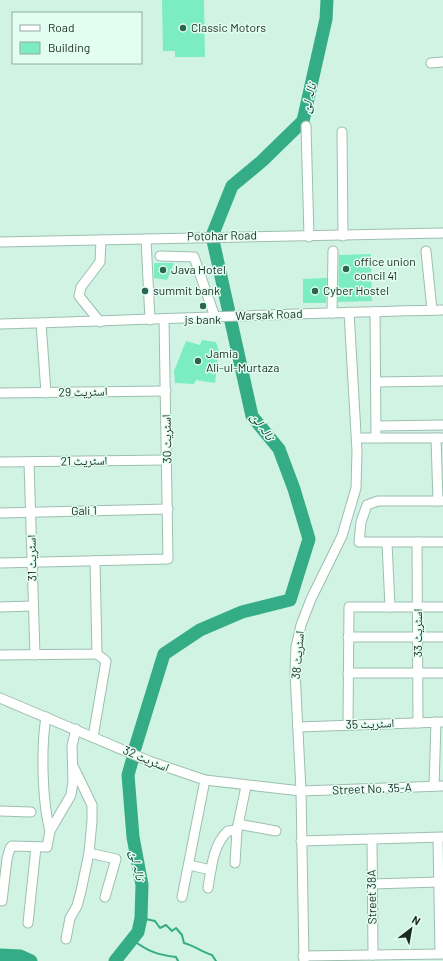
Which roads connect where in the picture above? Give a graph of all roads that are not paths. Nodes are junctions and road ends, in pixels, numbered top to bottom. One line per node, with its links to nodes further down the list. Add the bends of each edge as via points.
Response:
1 (443, 62): 2 (street)
2 (431, 63)
3 (306, 126): 7 (street)
4 (342, 132): 6 (street)
5 (443, 233): 6 (street, Potohar Road)
6 (343, 236): 7 (street, Potohar Road)
7 (309, 237): 8 (street, Potohar Road)
8 (146, 239): 9 (street, Potohar Road); 20 (street)
9 (101, 240): 10 (street, Potohar Road); 22 (street, via 100,262 80,287 79,296)
10 (0, 242)
11 (333, 251): 16 (street)
12 (426, 251): 14 (street)
13 (160, 256): 19 (street, via 194,257)
14 (432, 310): 15 (street, Warsak Road); 18 (street, Warsak Road)
15 (443, 310)
16 (332, 312): 17 (street, Warsak Road); 19 (street, Warsak Road)
17 (349, 312): 18 (street, Warsak Road); 32 (street, اسٹریٹ 38)
18 (375, 312): 26 (street)
19 (218, 317): 21 (street, Warsak Road)
20 (150, 320): 21 (street, Warsak Road); 22 (street, Warsak Road)
21 (164, 320): 27 (street, اسٹریٹ 30)
22 (100, 322): 23 (street, Warsak Road)
23 (41, 323): 24 (street, Warsak Road); 28 (street)
24 (0, 324)
25 (443, 381): 26 (street)
26 (376, 382): 31 (street)
27 (166, 391): 28 (street, اسٹریٹ 29); 35 (street, اسٹریٹ 30)
28 (46, 393): 29 (street, اسٹریٹ 29)
29 (0, 394)
30 (443, 425): 31 (street)
31 (377, 426): 33 (street)
32 (357, 438): 33 (street); 67 (street, اسٹریٹ 38, via 356,488 342,536 311,598 296,647)
33 (376, 438): 34 (street)
34 (440, 438): 38 (street)
35 (167, 460): 37 (street, اسٹریٹ 21); 39 (street, اسٹریٹ 30)
36 (0, 462): 37 (street, اسٹریٹ 21)
37 (29, 462): 40 (street, اسٹریٹ 31)
38 (441, 501): 44 (street, via 378,501 367,505 361,522 359,542)
39 (168, 509): 40 (street, Gali 1); 45 (street, اسٹریٹ 30, via 168,559)
40 (31, 512): 41 (street, Gali 1); 46 (street, اسٹریٹ 31)
41 (0, 513)
42 (417, 542): 43 (street); 44 (street); 50 (street, اسٹریٹ 33)
43 (443, 542)
44 (387, 543): 49 (street)
45 (95, 561): 46 (street); 57 (street)
46 (32, 562): 47 (street); 48 (street, اسٹریٹ 31)
47 (0, 563)
48 (34, 606): 52 (street); 56 (street, اسٹریٹ 31)
49 (390, 606): 50 (street); 53 (street, via 349,607)
50 (418, 606): 51 (street); 54 (street, اسٹریٹ 33)
51 (443, 606)
52 (0, 607)
53 (348, 637): 54 (street); 59 (street)
54 (418, 637): 55 (street); 60 (street, اسٹریٹ 33)
55 (443, 637)
56 (35, 654): 57 (street); 58 (street)
57 (97, 654): 69 (street, via 106,661)
58 (0, 655)
59 (348, 673): 60 (street); 66 (street)
60 (418, 673): 61 (street); 65 (street, اسٹریٹ 33)
61 (443, 673)
62 (0, 698): 63 (street, اسٹریٹ 32)
63 (46, 717): 68 (street, اسٹریٹ 32); 78 (street, via 43,738 46,817)
64 (439, 722): 65 (street, اسٹریٹ 35); 73 (street)
65 (418, 723): 66 (street, اسٹریٹ 35)
66 (348, 725): 67 (street, اسٹریٹ 35)
67 (298, 727): 74 (street, اسٹریٹ 38)
68 (76, 729): 69 (street, اسٹریٹ 32); 70 (street, via 72,746)
69 (93, 737): 71 (street, اسٹریٹ 32, via 170,769)
70 (73, 765): 78 (street, via 70,795); 84 (street, via 92,805)
71 (205, 780): 72 (street, اسٹریٹ 32); 86 (street)
72 (246, 786): 74 (street, اسٹریٹ 32); 77 (street)
73 (439, 786): 74 (street, Street No. 35-A)
74 (301, 791): 82 (street, اسٹریٹ 38)
75 (0, 811): 76 (street)
76 (31, 812)
77 (238, 827): 79 (street); 85 (street); 87 (street, via 225,833 215,853)
78 (50, 830): 83 (street, via 47,847)
79 (276, 831)
80 (440, 838): 81 (street); 88 (street)
81 (372, 839): 82 (street); 89 (street, Street 38A)
82 (301, 841): 99 (street, اسٹریٹ 38)
83 (36, 847): 93 (street, via 10,848 6,860); 94 (street)
84 (89, 852): 91 (street, via 116,859); 95 (street, via 77,906 71,914)
85 (235, 863)
86 (189, 864): 87 (street); 92 (street)
87 (211, 870): 90 (street)
88 (439, 882): 89 (street); 96 (street)
89 (372, 884): 97 (street, Street 38A)
90 (208, 888)
91 (105, 897)
92 (182, 897)
93 (2, 901)
94 (28, 923)
95 (66, 939)
96 (442, 954): 98 (street)
97 (373, 955): 98 (street); 99 (street)
98 (426, 957)
99 (304, 959)

